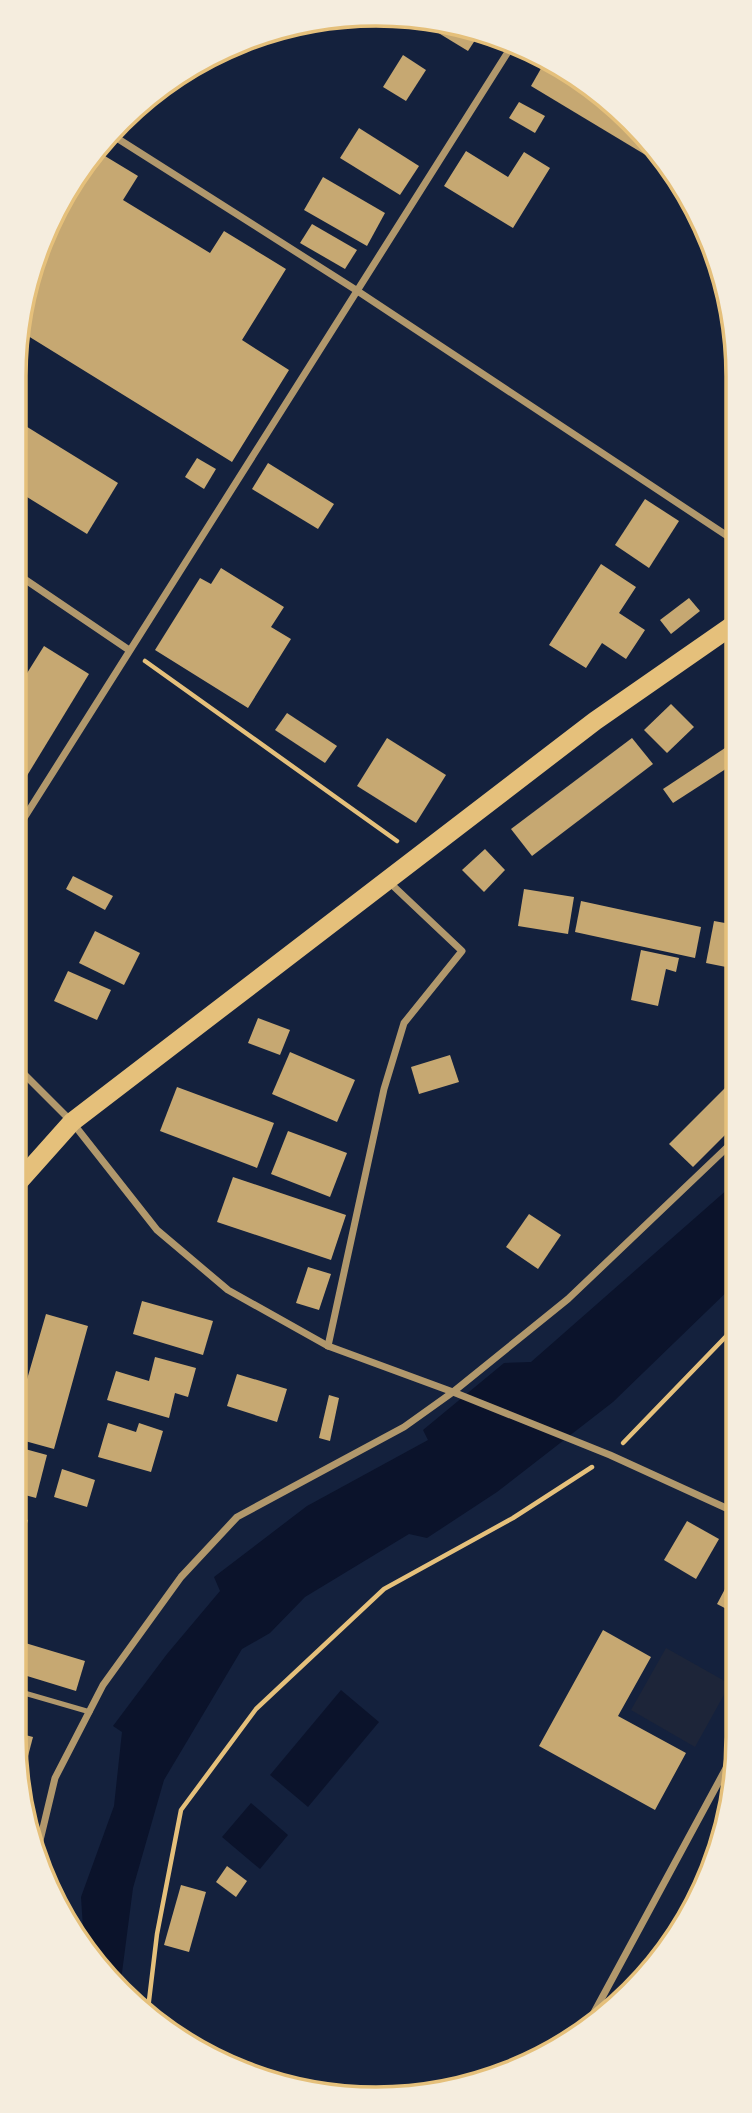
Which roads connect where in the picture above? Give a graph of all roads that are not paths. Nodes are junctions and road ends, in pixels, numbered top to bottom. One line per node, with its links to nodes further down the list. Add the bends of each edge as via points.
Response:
1 (508, 52): 3 (street)
2 (119, 139): 3 (street)
3 (356, 290): 4 (street); 7 (street)
4 (726, 535)
5 (26, 580): 7 (street)
6 (726, 630): 9 (highway, via 595,721)
7 (128, 650): 8 (street)
8 (26, 815)
9 (388, 881): 11 (highway); 14 (street, via 461,951 404,1023 384,1089)
10 (26, 1077): 11 (street)
11 (72, 1122): 13 (highway); 14 (street, via 157,1230 229,1290)
12 (726, 1148): 15 (street, via 568,1299)
13 (26, 1174)
14 (328, 1346): 15 (street)
15 (456, 1393): 16 (street); 18 (street, via 404,1427 237,1517 181,1577 103,1685)
16 (726, 1508)
17 (26, 1693): 18 (lane)
18 (90, 1712): 20 (street, via 55,1779)
19 (724, 1772): 21 (street)
20 (41, 1837)
21 (596, 2008)

